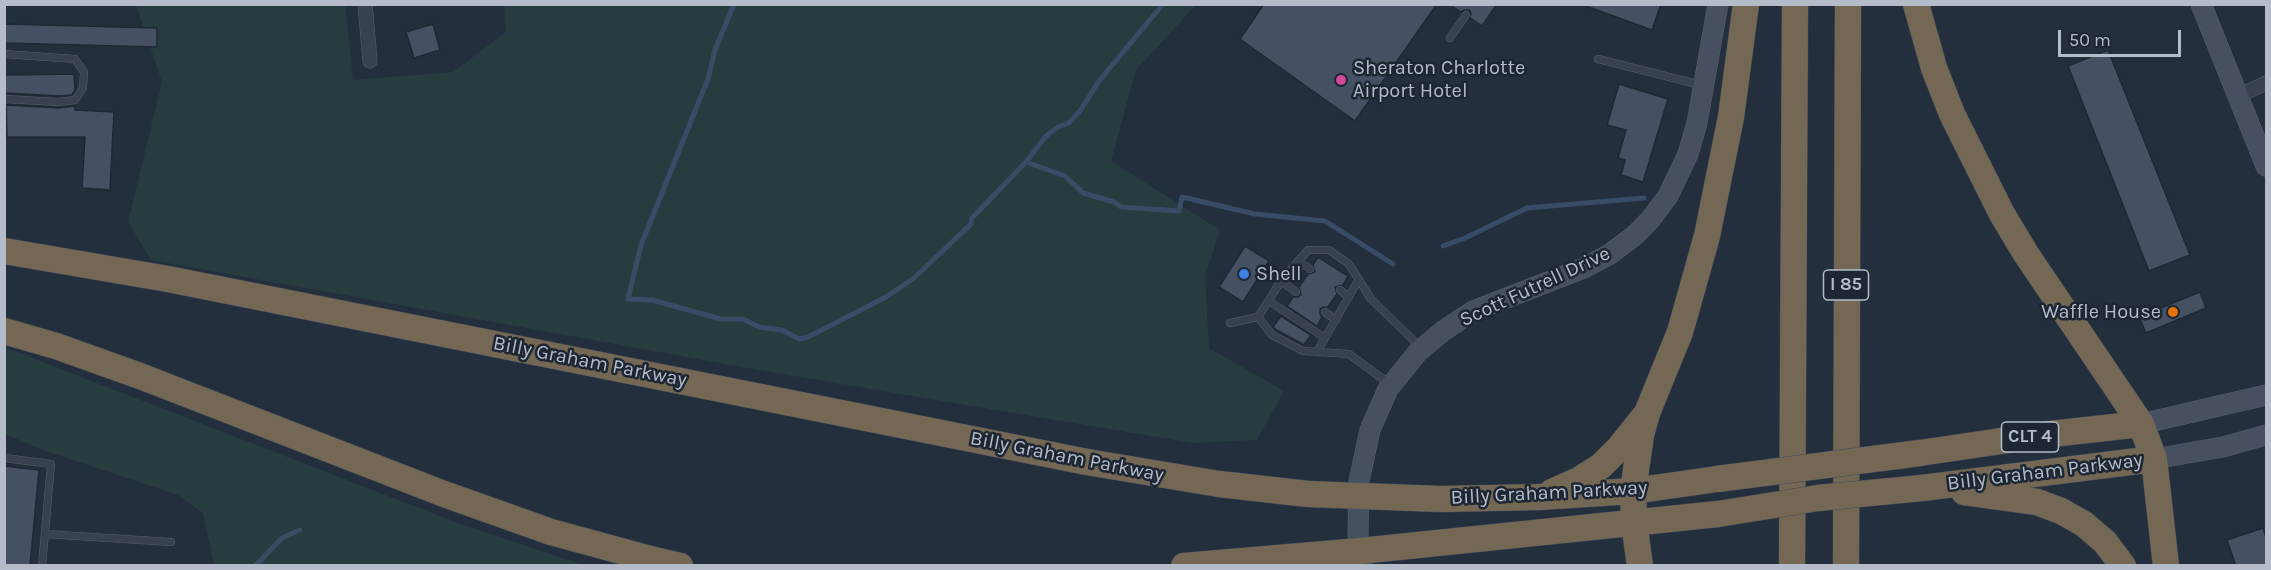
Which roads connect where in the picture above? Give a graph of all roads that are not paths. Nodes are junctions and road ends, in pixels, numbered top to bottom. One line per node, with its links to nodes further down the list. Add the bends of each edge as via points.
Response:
1 (365, 4): 12 (street)
2 (1718, 4): 14 (street, Scott Futrell Drive)
3 (1746, 4): 37 (highway, via 1731,117 1707,236 1680,332)
4 (1795, 4): 55 (highway)
5 (1848, 4): 50 (highway, I 85)
6 (1916, 4): 38 (highway, via 1934,68 1986,184 2026,254)
7 (2201, 4): 15 (street)
8 (1466, 15): 9 (lane)
9 (1450, 38)
10 (4, 54): 16 (lane, via 75,59 84,72 83,88 75,100)
11 (1598, 59): 14 (lane)
12 (370, 61)
13 (2266, 82): 15 (street)
14 (1704, 86): 33 (street, Scott Futrell Drive, via 1683,168 1668,196 1634,236 1584,268 1473,311)
15 (2238, 96): 17 (street)
16 (4, 99)
17 (2266, 166)
18 (4, 251): 44 (highway, Billy Graham Parkway, via 214,288 1175,478)
19 (1298, 261): 20 (lane); 21 (lane, via 1308,250 1329,250 1349,264); 22 (lane)
20 (1310, 269)
21 (1359, 279): 25 (lane); 33 (lane, via 1371,299)
22 (1281, 282): 24 (lane); 26 (lane)
23 (1340, 290): 25 (lane)
24 (1296, 292)
25 (1349, 297): 29 (lane)
26 (1269, 301): 28 (lane); 32 (lane)
27 (1325, 312): 29 (lane)
28 (1258, 318): 30 (lane); 34 (lane, via 1272,335 1303,351)
29 (1336, 320): 32 (lane)
30 (1230, 323)
31 (4, 331): 52 (highway, via 130,372 551,532)
32 (1325, 338): 34 (lane)
33 (1422, 349): 35 (street, Scott Futrell Drive)
34 (1317, 352): 35 (lane, via 1349,354)
35 (1391, 385): 44 (street, Scott Futrell Drive, via 1370,430)
36 (2266, 395): 38 (street)
37 (1647, 413): 43 (highway); 45 (highway, via 1601,466)
38 (2141, 424): 41 (highway); 43 (highway, Billy Graham Parkway / CLT 4, bridge)
39 (2266, 435): 41 (street)
40 (4, 458): 47 (lane, via 51,464)
41 (2154, 459): 42 (highway, Billy Graham Parkway); 57 (highway)
42 (1922, 488): 46 (highway, Billy Graham Parkway, bridge); 56 (highway, via 2017,498 2061,511 2084,524)
43 (1633, 491): 45 (highway, Billy Graham Parkway); 46 (highway)
44 (1358, 497): 45 (highway, Billy Graham Parkway); 49 (street, Scott Futrell Drive)
45 (1539, 497)
46 (1634, 522): 49 (highway, Billy Graham Parkway); 54 (highway)
47 (45, 534): 48 (lane); 51 (lane)
48 (171, 542)
49 (1361, 558): 53 (highway, Billy Graham Parkway)
50 (1848, 558)
51 (42, 566)
52 (680, 566)
53 (1184, 566)
54 (1640, 566)
55 (1792, 566)
56 (2123, 566)
57 (2166, 566)

